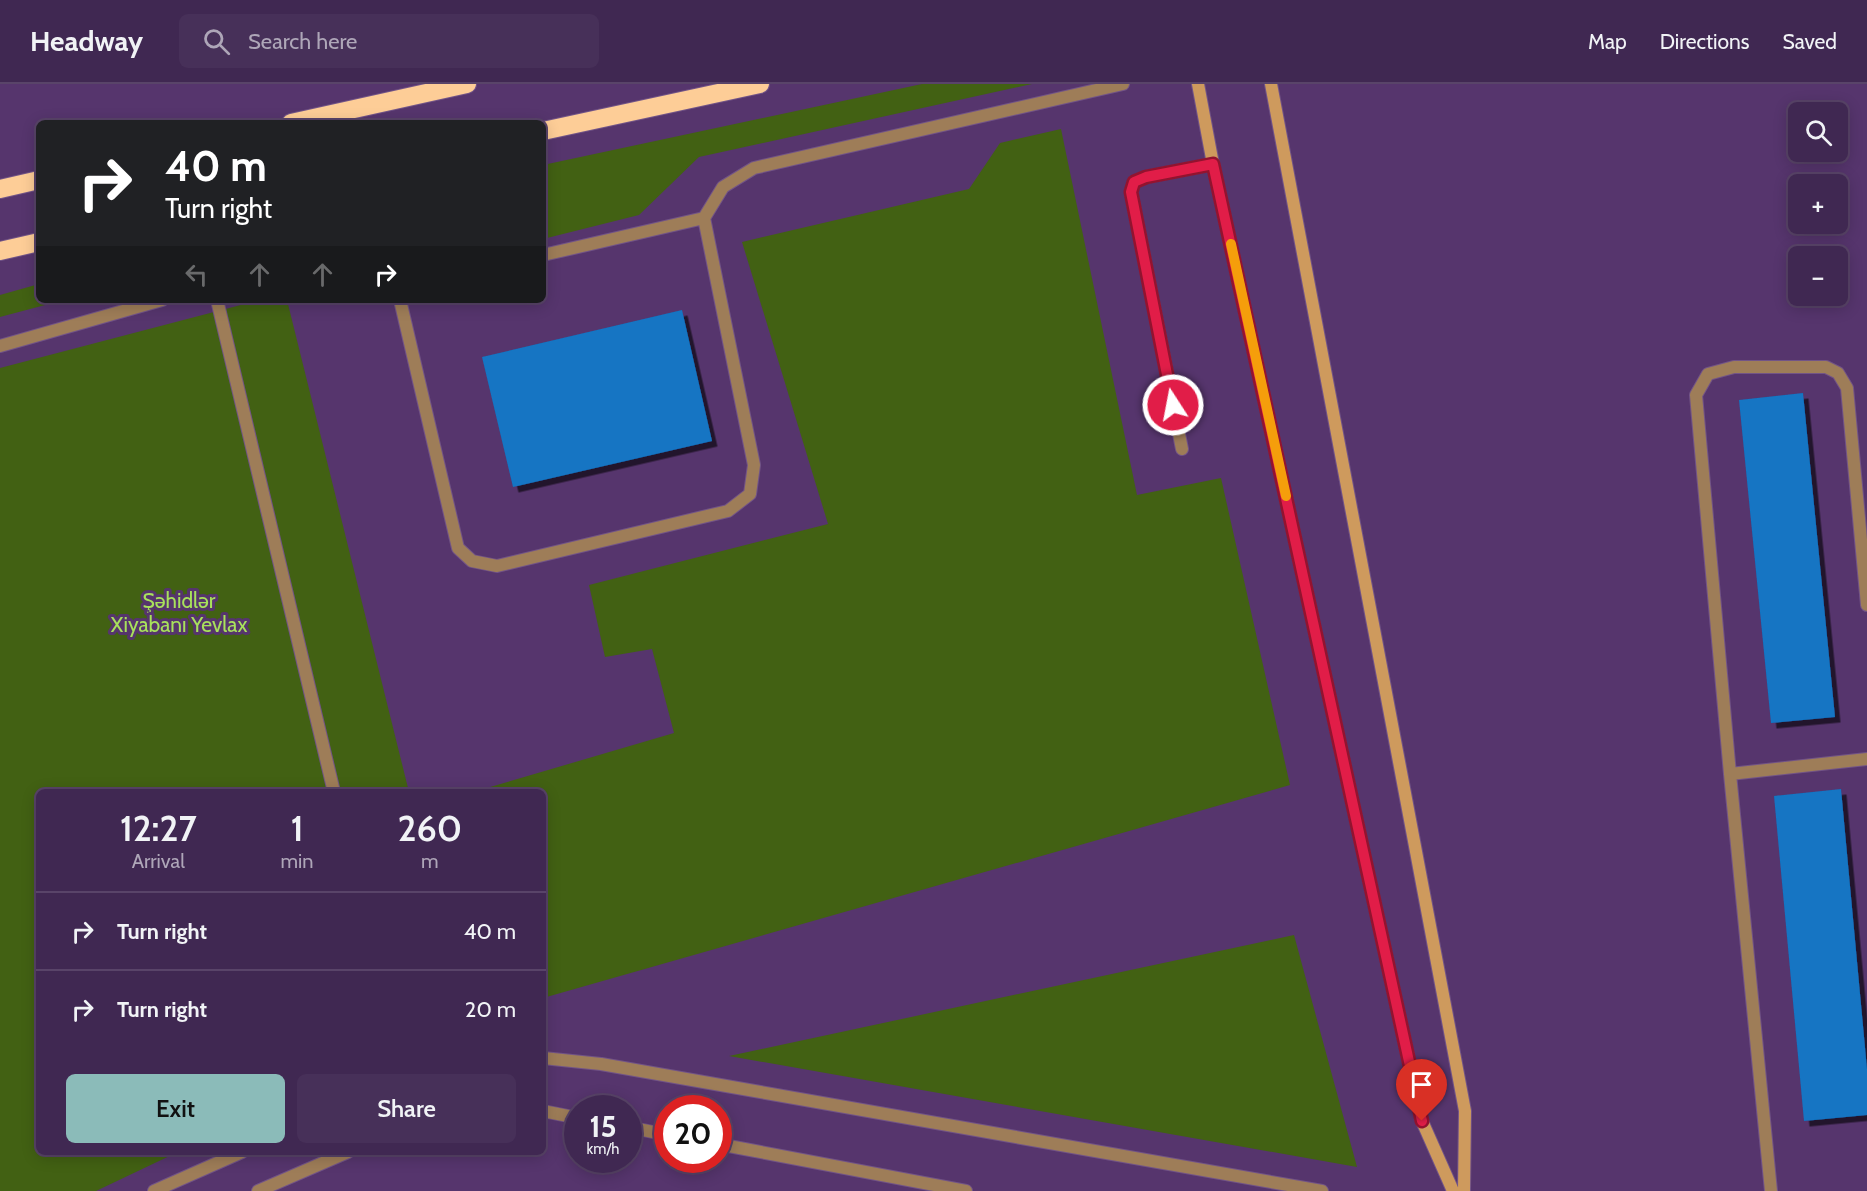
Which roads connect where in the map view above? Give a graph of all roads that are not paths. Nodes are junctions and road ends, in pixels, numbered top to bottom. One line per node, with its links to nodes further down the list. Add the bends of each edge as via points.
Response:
1 (467, 84): 6 (highway)
2 (760, 84): 7 (highway)
3 (1123, 84): 11 (lane, via 754,168 723,187)
4 (1198, 84): 8 (main road)
5 (1271, 84): 35 (main road, via 1465,1111)
6 (305, 120)
7 (546, 130)
8 (1213, 164): 19 (lane, via 1146,177 1134,182 1131,192); 34 (main road, via 1422,1121)
9 (36, 181): 10 (highway)
10 (0, 189)
11 (704, 218): 14 (lane); 17 (lane, via 754,465 750,494 728,511 497,566 472,561 458,548)
12 (36, 243): 13 (highway)
13 (0, 251)
14 (546, 254)
15 (151, 303): 18 (lane)
16 (219, 303): 23 (lane)
17 (401, 303)
18 (0, 346)
19 (1182, 449)
20 (1867, 605): 22 (lane, via 1846,388 1838,373 1826,367 1734,366 1708,374 1696,395)
21 (1867, 759): 22 (lane)
22 (1730, 774): 36 (lane)
23 (333, 789)
24 (546, 1058): 33 (lane, via 602,1064)
25 (546, 1112): 26 (lane)
26 (564, 1115)
27 (732, 1147): 32 (lane)
28 (235, 1155): 30 (lane)
29 (341, 1155): 31 (lane)
30 (154, 1191)
31 (258, 1191)
32 (966, 1191)
33 (1322, 1191)
34 (1453, 1191)
35 (1464, 1191)
36 (1771, 1191)

